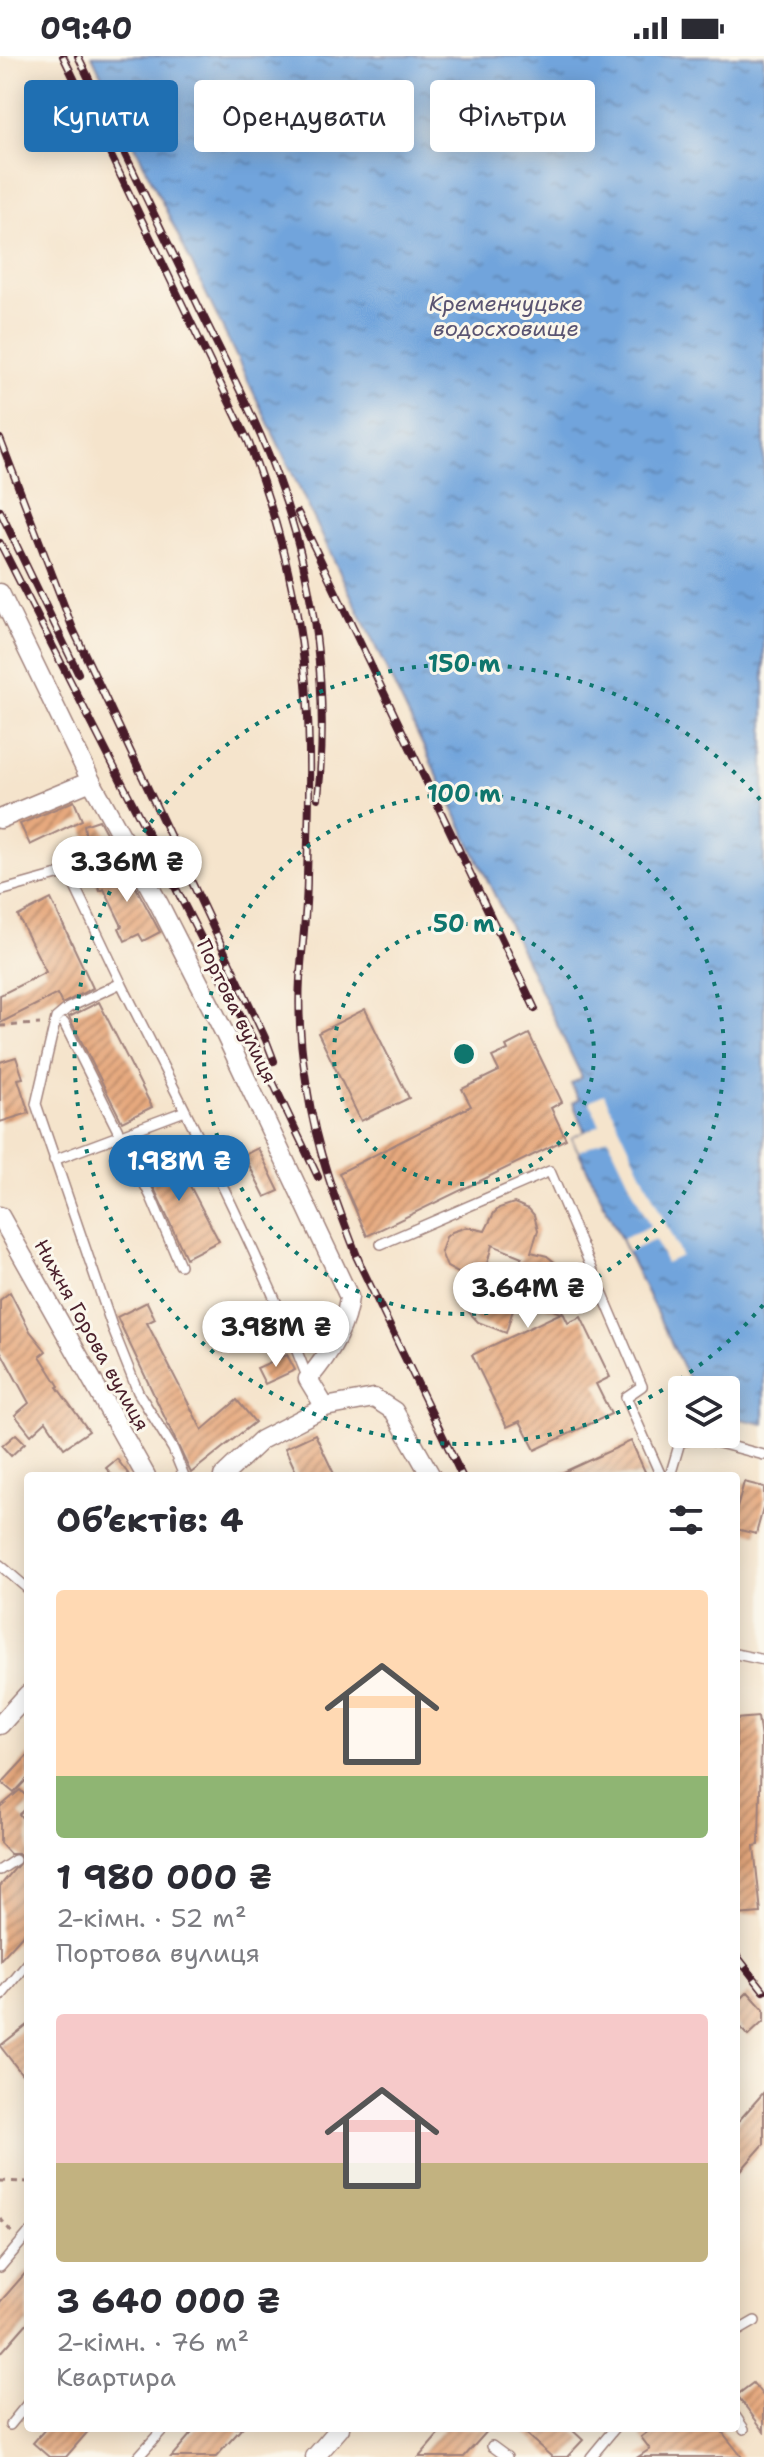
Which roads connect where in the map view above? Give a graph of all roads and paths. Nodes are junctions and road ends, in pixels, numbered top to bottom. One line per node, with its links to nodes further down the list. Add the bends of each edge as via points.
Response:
1 (0, 593): 2 (street, Портова вулиця)
2 (91, 781): 3 (street); 14 (street, Портова вулиця, via 225,1034 349,1297 346,1320)
3 (0, 819)
4 (0, 891): 5 (lane, via 68,872)
5 (121, 983): 6 (lane, via 68,1008 56,1018); 8 (lane)
6 (59, 1023): 7 (path); 9 (lane); 10 (lane, via 36,1104)
7 (0, 1026)
8 (185, 1111): 9 (lane); 14 (lane)
9 (121, 1137): 10 (lane); 13 (lane)
10 (54, 1160): 18 (lane, via 138,1392)
11 (0, 1216): 17 (street, Нижня Горова вулиця)
12 (381, 1244): 21 (lane, via 550,1171 642,1386 626,1397)
13 (180, 1265)
14 (308, 1379): 15 (street)
15 (325, 1407): 19 (street, via 261,1440); 20 (street, via 374,1398 386,1404)
16 (764, 1455): 22 (lane, via 700,1438 680,1442)
17 (144, 1472)
18 (182, 1472)
19 (227, 1472)
20 (429, 1472)
21 (659, 1472)
22 (671, 1472)
23 (0, 1565): 24 (lane)
24 (24, 1586)
25 (740, 1655): 26 (lane)
26 (764, 1660)
27 (24, 1698): 28 (street)
28 (0, 1725)
29 (15, 1860): 30 (lane)
30 (0, 1870)
31 (24, 1968): 32 (lane)
32 (0, 1997)
33 (0, 2181): 34 (path)
34 (24, 2182)
35 (0, 2218): 37 (path)
36 (24, 2238): 37 (lane)
37 (20, 2243): 38 (lane)
38 (0, 2267)
39 (755, 2321): 40 (lane)
40 (740, 2330)
41 (24, 2408): 43 (lane)
42 (740, 2423): 44 (lane)
43 (10, 2425)
44 (744, 2429)
45 (160, 2432): 49 (lane)
46 (337, 2432): 50 (street)
47 (612, 2432): 52 (lane)
48 (492, 2446): 51 (lane)
49 (138, 2457)
50 (315, 2457)
51 (507, 2457)
52 (591, 2457)

